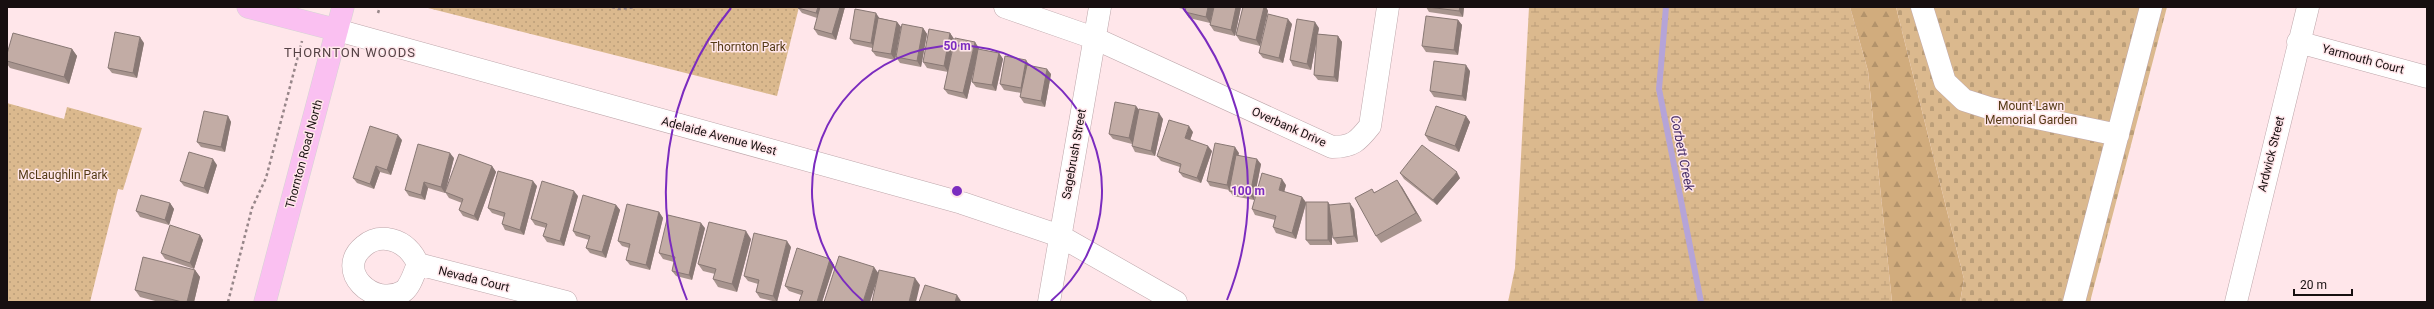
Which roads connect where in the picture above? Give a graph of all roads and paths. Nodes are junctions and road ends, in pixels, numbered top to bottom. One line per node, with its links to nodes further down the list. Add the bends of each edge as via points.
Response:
1 (248, 7): 13 (main road, Adelaide Avenue West)
2 (343, 7): 13 (main road, Thornton Road North)
3 (380, 7): 12 (path)
4 (612, 7): 5 (path)
5 (635, 7)
6 (1005, 7): 14 (street, Overbank Drive)
7 (1100, 7): 14 (street, Sagebrush Street)
8 (1388, 7): 14 (street, Overbank Drive, via 1370,126 1359,139 1347,147 1332,147 1311,138)
9 (1922, 7): 18 (street, via 1945,82 1964,100 1989,108)
10 (2152, 7): 18 (street)
11 (2308, 7): 15 (street, Ardwick Street)
12 (378, 13)
13 (337, 30): 19 (street, Adelaide Avenue West, via 962,203); 23 (main road, Thornton Road North)
14 (1094, 38): 19 (street, Sagebrush Street)
15 (2298, 42): 17 (street, Yarmouth Court); 27 (street, Ardwick Street)
16 (300, 48): 22 (path, via 266,178 252,208)
17 (2427, 77)
18 (2118, 135): 26 (street)
19 (1060, 236): 24 (street, Sagebrush Street); 25 (street, Adelaide Avenue West)
20 (418, 264): 21 (street, Nevada Court)
21 (557, 301)
22 (228, 302)
23 (265, 302)
24 (1049, 302)
25 (1176, 302)
26 (2074, 302)
27 (2236, 302)

